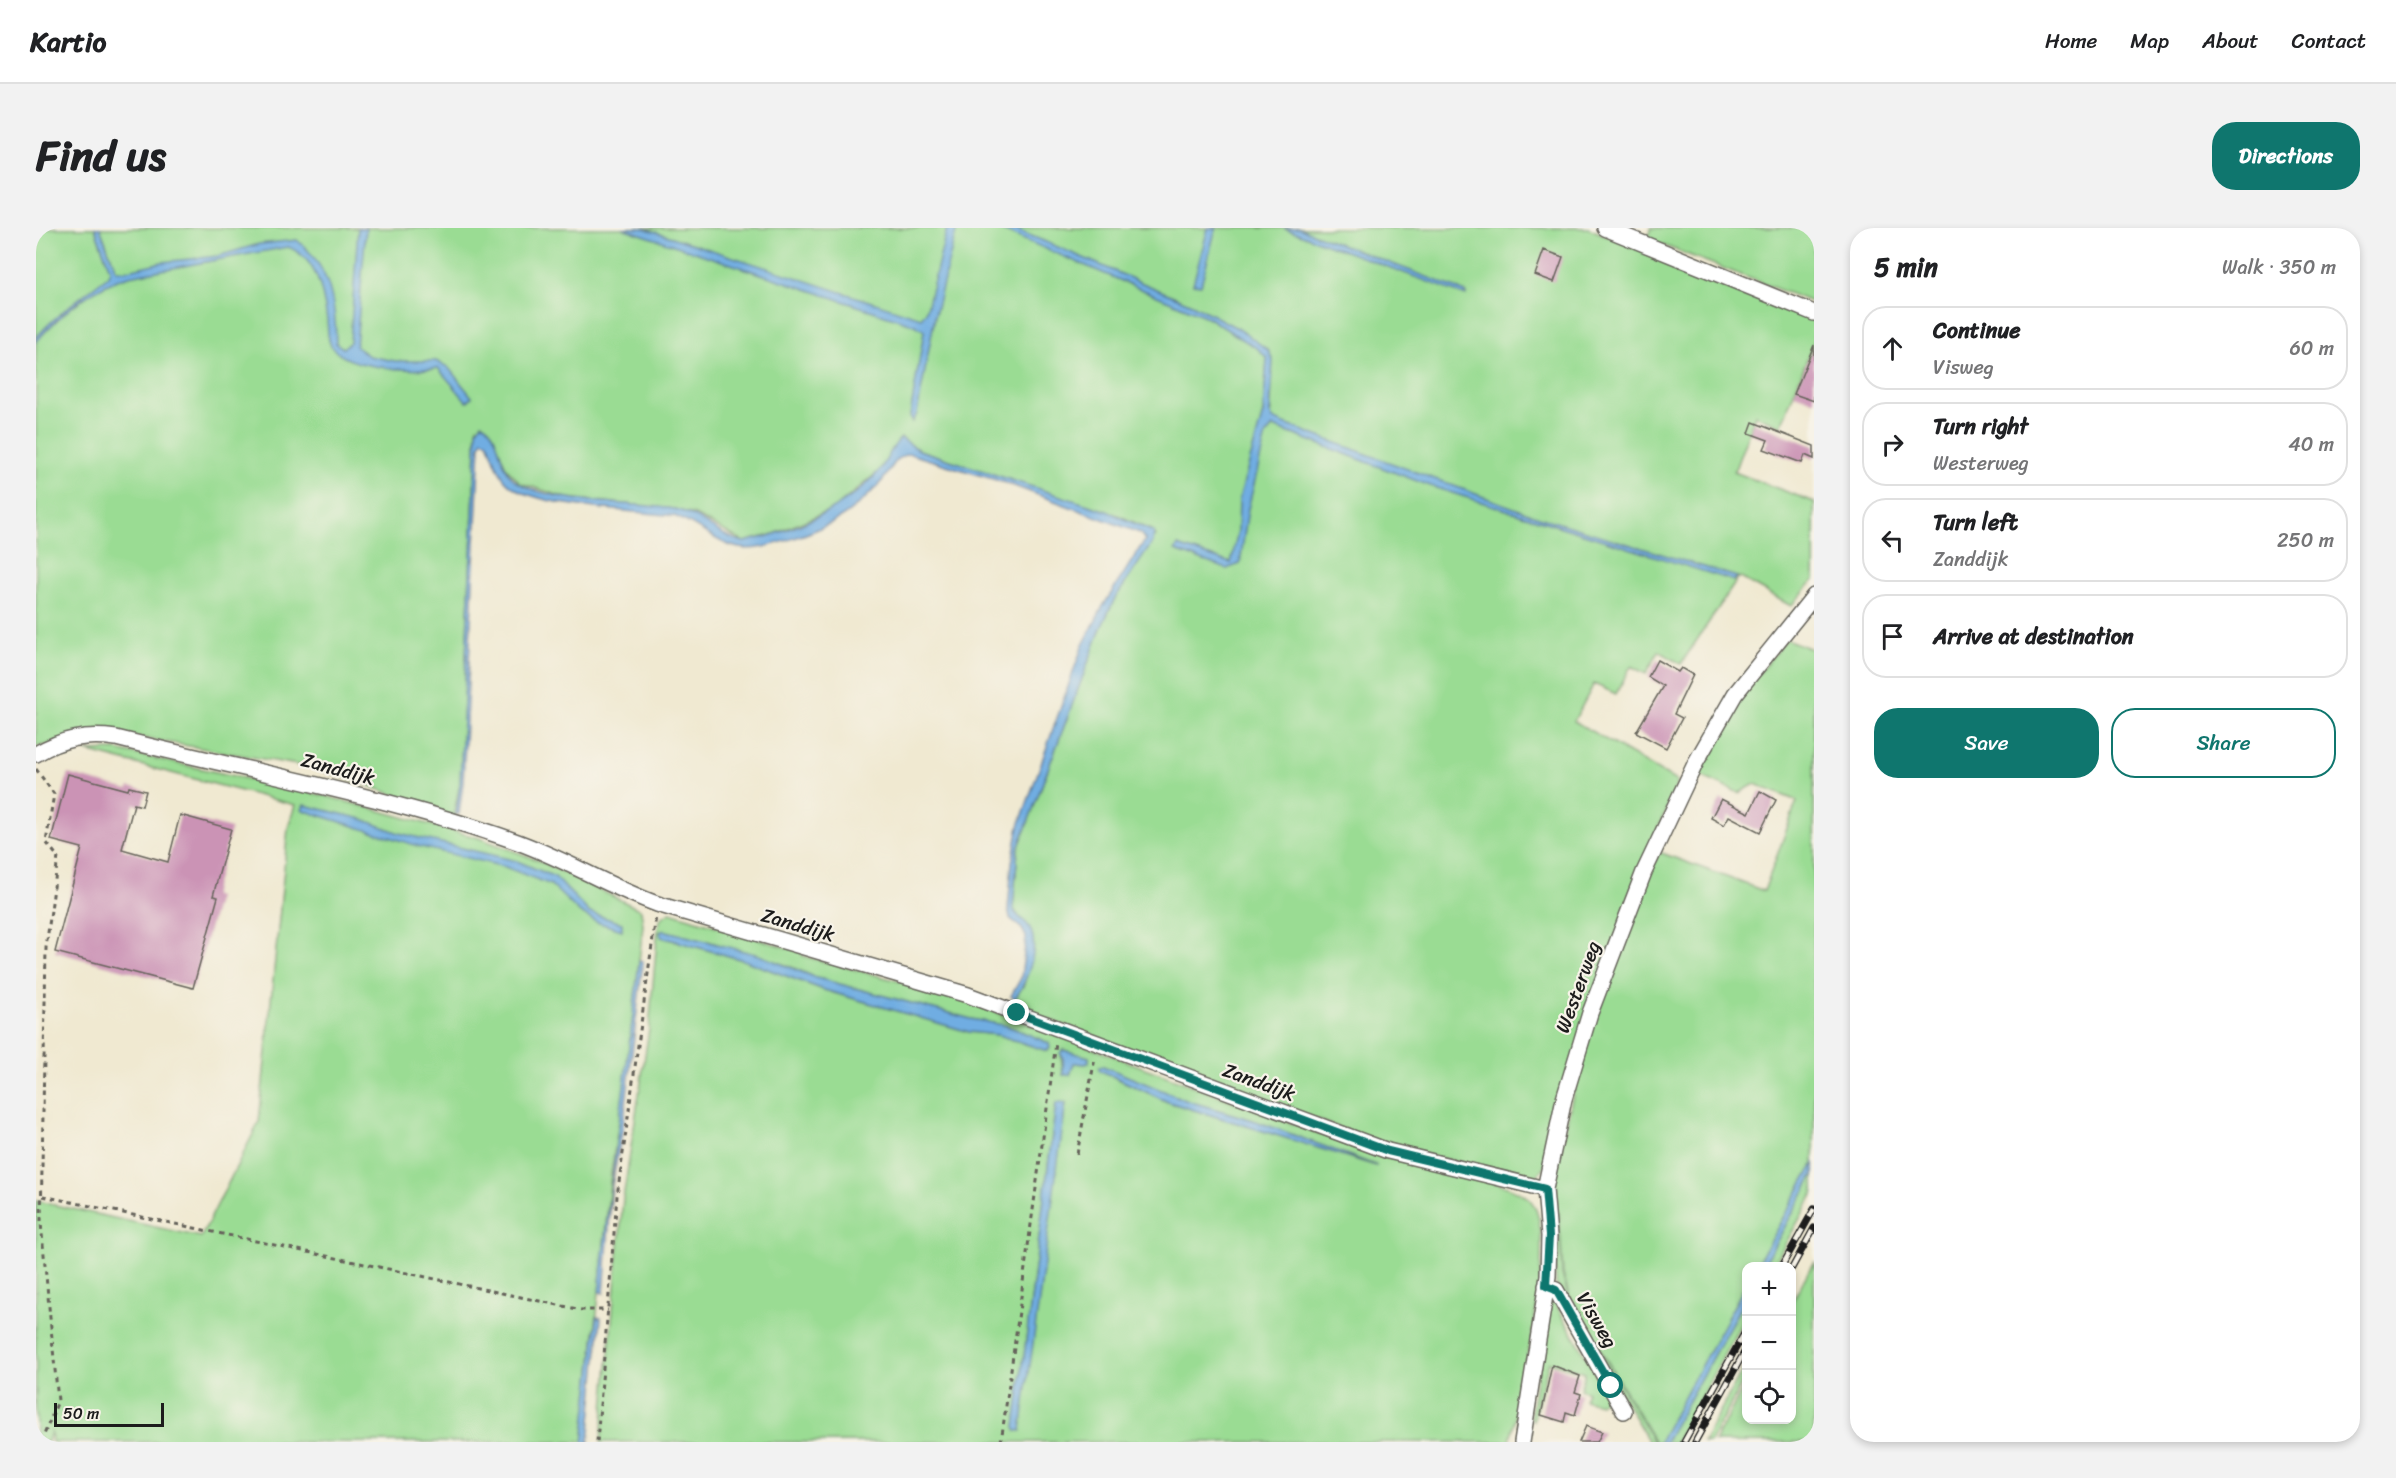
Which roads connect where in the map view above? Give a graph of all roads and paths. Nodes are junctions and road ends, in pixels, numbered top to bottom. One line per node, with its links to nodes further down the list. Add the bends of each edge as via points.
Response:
1 (1605, 228): 2 (street)
2 (1814, 313)
3 (1814, 596): 10 (street, Westerweg, via 1735,694 1659,837 1578,1050)
4 (36, 754): 6 (street, Zanddijk, via 69,739 97,736 311,783 511,840)
5 (36, 769): 11 (path, via 54,794 46,842 58,857 46,948)
6 (657, 904): 7 (street, Zanddijk, via 947,988); 13 (path, via 617,1196)
7 (1062, 1030): 8 (street, Zanddijk); 17 (path, via 1056,1043)
8 (1099, 1045): 9 (path); 10 (street, Zanddijk, via 1388,1151)
9 (1077, 1154)
10 (1545, 1189): 12 (street, Westerweg, via 1549,1236)
11 (43, 1196): 13 (path, via 582,1310); 15 (path, via 41,1223 58,1401)
12 (1546, 1286): 14 (street, Visweg, via 1556,1290); 18 (street, Westerweg)
13 (608, 1310): 16 (path)
14 (1624, 1411)
15 (41, 1442)
16 (597, 1442)
17 (1001, 1442)
18 (1522, 1442)

